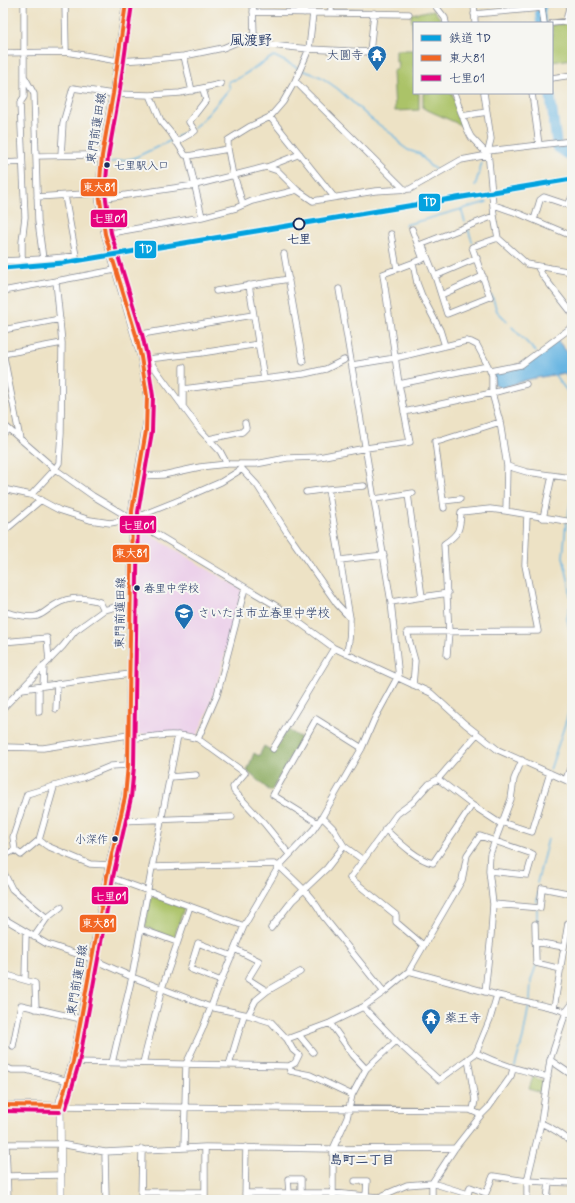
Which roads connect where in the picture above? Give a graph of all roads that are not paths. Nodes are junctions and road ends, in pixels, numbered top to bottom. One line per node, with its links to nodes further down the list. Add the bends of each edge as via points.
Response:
1 (24, 3): 25 (street)
2 (64, 3): 26 (street)
3 (126, 3): 29 (main road, 東門前蓮田線)
4 (253, 3): 11 (street)
5 (304, 3): 12 (street)
6 (331, 3): 14 (street)
7 (433, 3): 19 (street)
8 (474, 3): 17 (street)
9 (570, 3): 18 (street)
10 (543, 6): 17 (street); 21 (street)
11 (253, 12): 12 (street); 23 (street)
12 (304, 13): 13 (street)
13 (314, 13): 14 (street); 24 (street)
14 (331, 13): 15 (street)
15 (374, 13): 16 (street); 24 (street, via 370,52)
16 (409, 14)
17 (474, 14): 20 (street)
18 (569, 21): 22 (street)
19 (446, 22)
20 (475, 22)
21 (544, 22)
22 (553, 23)
23 (254, 35): 24 (street, via 270,45); 28 (street, via 223,48)
24 (309, 49): 33 (street)
25 (25, 52): 26 (street); 27 (street); 31 (street)
26 (66, 52): 29 (street)
27 (3, 53)
28 (184, 56): 29 (street); 36 (street)
29 (118, 61): 37 (main road, 東門前蓮田線)
30 (572, 75): 32 (street)
31 (24, 76): 42 (street); 43 (street, via 32,88)
32 (553, 78)
33 (294, 81): 46 (street, via 284,102); 63 (street)
34 (220, 84): 35 (street)
35 (203, 89): 36 (street); 48 (street, via 206,100 189,122 194,131)
36 (192, 91): 41 (street)
37 (113, 94): 41 (street); 53 (street, via 73,88 63,122); 55 (main road, 東門前蓮田線)
38 (454, 94): 45 (street)
39 (484, 94): 44 (street)
40 (532, 94): 49 (street)
41 (150, 95): 48 (street, via 161,121)
42 (24, 97): 43 (street); 57 (street, via 20,103)
43 (34, 100): 54 (street)
44 (487, 112): 45 (street); 51 (street, via 491,139)
45 (462, 116): 51 (street, via 471,137)
46 (270, 117): 50 (street, via 228,140); 52 (street)
47 (572, 141): 49 (street)
48 (176, 142): 56 (street)
49 (539, 145): 51 (street)
50 (228, 149): 56 (street); 60 (street)
51 (488, 153): 63 (street, via 461,160); 70 (street)
52 (300, 154): 59 (street); 67 (street)
53 (61, 155): 54 (street); 55 (street)
54 (36, 156): 66 (street)
55 (102, 156): 65 (main road, 東門前蓮田線)
56 (188, 156): 61 (street)
57 (22, 162): 58 (street); 82 (street)
58 (3, 163)
59 (266, 167): 60 (street); 62 (street, via 278,171)
60 (233, 176): 61 (street); 69 (street)
61 (195, 185): 65 (street); 72 (street)
62 (297, 190): 67 (street, via 313,201); 69 (street, via 252,200)
63 (404, 190): 67 (street, via 375,190)
64 (66, 196): 65 (street); 66 (street); 81 (street, via 76,256)
65 (99, 196): 75 (main road, 東門前蓮田線)
66 (37, 197): 81 (street)
67 (334, 197)
68 (572, 197): 73 (street, via 568,205 544,198 540,200)
69 (243, 205): 72 (street)
70 (494, 205): 71 (street); 73 (street)
71 (494, 216): 78 (street); 89 (street, via 422,244)
72 (202, 217): 75 (street)
73 (534, 220): 77 (street)
74 (412, 229): 84 (street, via 423,259)
75 (105, 234): 87 (main road, 東門前蓮田線)
76 (390, 234): 86 (street)
77 (572, 236)
78 (498, 238): 80 (street, via 472,247); 85 (street, via 527,264)
79 (284, 254): 91 (street)
80 (477, 258): 89 (street); 90 (street)
81 (43, 259): 82 (street)
82 (22, 260): 83 (street)
83 (3, 261)
84 (413, 263): 86 (street); 106 (street, via 422,296 440,330)
85 (537, 266): 88 (street); 98 (street)
86 (397, 269): 109 (street, via 383,274)
87 (115, 270): 92 (street); 103 (main road, 東門前蓮田線)
88 (572, 272)
89 (435, 276): 97 (street)
90 (483, 276): 97 (street); 97 (street, via 490,297 447,314)
91 (289, 279): 93 (street); 111 (street)
92 (56, 281): 95 (street); 100 (street)
93 (248, 285): 96 (street); 99 (street)
94 (340, 289): 112 (street)
95 (3, 291)
96 (216, 291)
97 (441, 296)
98 (572, 313)
99 (253, 315): 103 (street); 105 (street)
100 (60, 319): 102 (street); 104 (street)
101 (572, 327): 114 (street, via 521,365)
102 (3, 330)
103 (136, 336): 108 (main road, 東門前蓮田線)
104 (62, 343): 107 (street); 133 (street, via 61,433 59,463)
105 (259, 344): 108 (street); 115 (street)
106 (445, 346): 109 (street); 114 (street, via 466,342 477,345)
107 (3, 353): 127 (street)
108 (144, 358): 120 (street); 134 (main road, 東門前蓮田線, via 148,408)
109 (395, 358): 112 (street); 116 (street)
110 (344, 360): 115 (street, via 326,369)
111 (303, 362)
112 (352, 365): 129 (street)
113 (182, 367): 118 (street)
114 (489, 368): 116 (street); 119 (street, via 492,375)
115 (264, 379): 118 (street)
116 (399, 384): 121 (street)
117 (526, 384): 119 (street)
118 (183, 389): 120 (street)
119 (492, 394): 121 (street); 122 (street)
120 (183, 407): 128 (street)
121 (404, 412): 129 (street, via 410,442)
122 (500, 422): 132 (street); 145 (street, via 435,441)
123 (245, 423): 128 (street, via 246,428 242,432)
124 (3, 424): 125 (street)
125 (8, 429): 126 (street); 127 (street)
126 (3, 434)
127 (20, 439): 133 (street)
128 (209, 439): 130 (street)
129 (366, 448): 131 (street, via 318,457 287,458); 142 (street)
130 (227, 464): 131 (street); 134 (street, via 163,475)
131 (241, 466): 149 (street, via 221,482); 162 (street, via 257,485 332,598)
132 (508, 466): 135 (street); 147 (street)
133 (55, 469): 141 (street); 149 (street, via 93,496)
134 (138, 476): 149 (main road, 東門前蓮田線)
135 (552, 476): 136 (street); 150 (street)
136 (572, 478)
137 (364, 486): 139 (street)
138 (3, 489): 141 (street)
139 (328, 490): 140 (street); 154 (street)
140 (306, 492)
141 (31, 495): 144 (street)
142 (375, 499): 153 (street); 157 (street, via 410,494)
143 (460, 499): 145 (street)
144 (41, 500): 149 (street, via 59,510 90,520 110,523); 152 (street)
145 (443, 501): 146 (street)
146 (444, 508)
147 (506, 511): 148 (street); 156 (street, via 490,509 461,512 458,532 444,544)
148 (527, 515): 150 (street); 163 (street, via 525,565 538,631)
149 (132, 518): 155 (street); 159 (main road, 東門前蓮田線)
150 (543, 518): 151 (street)
151 (572, 522)
152 (3, 532)
153 (384, 555): 154 (street); 158 (street)
154 (340, 560): 162 (street)
155 (245, 588): 165 (street, via 278,607); 181 (street, via 217,695)
156 (448, 593): 157 (street); 163 (street)
157 (422, 597): 158 (street)
158 (391, 602): 170 (street)
159 (131, 608): 160 (street, via 116,607); 169 (main road, 東門前蓮田線)
160 (104, 610): 161 (street, via 100,602 87,598 68,599 42,614 30,617); 168 (street, via 75,631)
161 (3, 612)
162 (350, 618): 166 (street)
163 (449, 632): 167 (street); 172 (street, via 407,632 415,661)
164 (3, 642): 168 (street, via 47,638)
165 (334, 648): 166 (street); 183 (street)
166 (346, 654): 170 (street)
167 (447, 654)
168 (47, 663): 173 (street); 174 (street)
169 (130, 674): 171 (street); 180 (main road, 東門前蓮田線)
170 (398, 678): 172 (street); 182 (street, via 374,720)
171 (57, 684): 173 (street); 176 (street)
172 (413, 685): 178 (street, via 431,692)
173 (41, 687): 174 (street); 177 (street)
174 (22, 689): 175 (street)
175 (3, 708)
176 (56, 709)
177 (39, 712)
178 (478, 734): 185 (street, via 498,750); 191 (street)
179 (178, 735): 180 (street); 181 (street); 190 (street)
180 (129, 737): 184 (street, via 43,748 4,747); 187 (main road, 東門前蓮田線)
181 (198, 739): 207 (street, via 245,773 233,787 234,791)
182 (362, 748): 197 (street); 200 (street, via 316,720 273,795)
183 (274, 749)
184 (3, 752)
185 (522, 760): 188 (street); 201 (street, via 514,779 512,798)
186 (572, 763): 192 (street)
187 (128, 765): 194 (street, via 112,766); 199 (main road, 東門前蓮田線, via 125,797)
188 (550, 773): 192 (street); 201 (street, via 532,832)
189 (196, 775): 190 (street)
190 (170, 777): 198 (street)
191 (438, 779): 195 (street); 202 (street, via 429,784 413,802 397,814)
192 (566, 779): 193 (street)
193 (572, 783)
194 (54, 787): 203 (street); 206 (street, via 27,794 13,837)
195 (472, 805): 201 (street); 202 (street, via 433,862 426,862)
196 (232, 817): 198 (street)
197 (322, 817): 200 (street); 205 (street, via 333,828)
198 (162, 819): 199 (street); 212 (street)
199 (119, 821): 210 (main road, 東門前蓮田線)
200 (318, 823): 207 (street)
201 (501, 823): 204 (street)
202 (385, 829): 209 (street)
203 (39, 840): 206 (street, via 21,855); 210 (street, via 47,846 90,864)
204 (494, 841): 214 (street); 214 (street, via 532,854 527,875); 233 (street, via 480,836 467,855 462,880)
205 (344, 846): 209 (street); 216 (street, via 327,868)
206 (15, 850): 208 (street)
207 (289, 854): 211 (street)
208 (3, 856)
209 (363, 860): 233 (street, via 350,878 396,915 396,922)
210 (109, 865): 215 (main road, 東門前蓮田線)
211 (279, 866): 212 (street, via 274,864); 216 (street); 226 (street)
212 (152, 867): 217 (street)
213 (3, 871): 223 (street, via 12,889)
214 (489, 871): 219 (street)
215 (107, 876): 217 (street); 237 (main road, 東門前蓮田線)
216 (304, 889): 227 (street); 247 (street)
217 (148, 891): 220 (street); 228 (street)
218 (572, 894): 219 (street, via 542,888 540,908)
219 (493, 904): 248 (street)
220 (190, 906): 226 (street); 231 (street)
221 (61, 907): 223 (street)
222 (3, 918): 229 (street)
223 (47, 918): 230 (street)
224 (572, 923): 234 (street, via 568,923)
225 (535, 924): 232 (street)
226 (244, 926): 235 (street)
227 (271, 928)
228 (141, 929): 231 (street); 242 (street)
229 (26, 932): 230 (street); 243 (street)
230 (34, 936): 237 (street, via 47,944)
231 (177, 942): 245 (street)
232 (535, 942): 234 (street); 238 (street, via 536,963)
233 (423, 944): 239 (street)
234 (564, 948): 238 (street)
235 (235, 949): 236 (street); 246 (street, via 259,961 248,979)
236 (232, 956): 244 (street); 244 (street, via 198,943 190,969)
237 (92, 959): 242 (street); 257 (main road, 東門前蓮田線)
238 (561, 969): 253 (street)
239 (409, 971): 247 (street); 248 (street)
240 (300, 972): 246 (street)
241 (3, 974): 243 (street)
242 (132, 977): 245 (street); 268 (street)
243 (25, 979): 254 (street, via 35,983)
244 (221, 980): 251 (street)
245 (162, 988): 251 (street); 269 (street)
246 (267, 991): 256 (street, via 256,1000)
247 (384, 992): 252 (street)
248 (485, 992): 249 (street)
249 (496, 995): 253 (street); 264 (street, via 490,1019)
250 (572, 1004): 255 (street)
251 (210, 1007): 256 (street); 270 (street)
252 (363, 1007): 258 (street); 261 (street)
253 (554, 1008): 255 (street)
254 (36, 1009): 257 (street); 262 (street, via 21,1005)
255 (569, 1013): 266 (street)
256 (246, 1015): 260 (street, via 270,1022); 271 (street)
257 (81, 1019): 267 (main road, 東門前蓮田線)
258 (330, 1023): 259 (street); 274 (street, via 352,1055)
259 (299, 1035): 260 (street); 263 (street)
260 (287, 1039): 273 (street, via 299,1055 295,1063)
261 (396, 1041): 265 (street, via 439,1080); 274 (street)
262 (14, 1046)
263 (313, 1052)
264 (476, 1053): 265 (street); 275 (street)
265 (468, 1059): 284 (street, via 475,1100)
266 (550, 1060): 276 (street); 277 (street)
267 (73, 1062): 268 (street); 278 (main road, 東門前蓮田線)
268 (112, 1063): 269 (street)
269 (143, 1064): 270 (street)
270 (186, 1064): 271 (street); 282 (street)
271 (229, 1065): 273 (street)
272 (3, 1066): 278 (street)
273 (288, 1066): 279 (street, via 290,1071 310,1075)
274 (366, 1069): 279 (street)
275 (513, 1069): 277 (street); 285 (street, via 511,1076)
276 (572, 1075)
277 (548, 1077): 286 (street)
278 (68, 1081): 281 (main road, 東門前蓮田線)
279 (352, 1096): 283 (street)
280 (3, 1105): 281 (main road)
281 (60, 1106): 282 (street); 288 (main road, 東門前蓮田線)
282 (184, 1107): 283 (street); 292 (street)
283 (349, 1109): 284 (street); 295 (street)
284 (473, 1110): 285 (street)
285 (481, 1115): 293 (street)
286 (541, 1123): 289 (street, via 562,1134); 300 (street)
287 (5, 1144): 288 (street); 298 (street)
288 (60, 1144): 296 (street); 297 (main road, 東門前蓮田線)
289 (572, 1144)
290 (205, 1147): 291 (street); 292 (street); 305 (street)
291 (246, 1147): 295 (street); 307 (street)
292 (184, 1148): 294 (street)
293 (455, 1148): 295 (street); 302 (street)
294 (142, 1149): 296 (street); 304 (street)
295 (333, 1149): 306 (street)
296 (105, 1152): 315 (street)
297 (61, 1175): 298 (street); 314 (main road, 東門前蓮田線)
298 (7, 1176): 313 (street)
299 (355, 1181): 311 (street, via 366,1181)
300 (527, 1181): 301 (street); 302 (street, via 493,1176 486,1193 470,1187 468,1194); 310 (street)
301 (549, 1182): 303 (street); 321 (street)
302 (432, 1183): 312 (street, via 407,1185); 320 (street)
303 (572, 1183)
304 (141, 1192): 305 (street); 316 (street)
305 (205, 1192): 317 (street)
306 (332, 1192): 309 (street); 311 (street); 319 (street)
307 (245, 1193): 308 (street); 318 (street)
308 (289, 1193): 309 (street); 309 (street, via 288,1179 301,1179)
309 (301, 1193)
310 (527, 1195)
311 (366, 1196): 312 (street)
312 (379, 1198)
313 (8, 1200)
314 (61, 1200)
315 (106, 1200)
316 (141, 1200)
317 (205, 1200)
318 (245, 1200)
319 (333, 1200)
320 (432, 1200)
321 (547, 1200)

